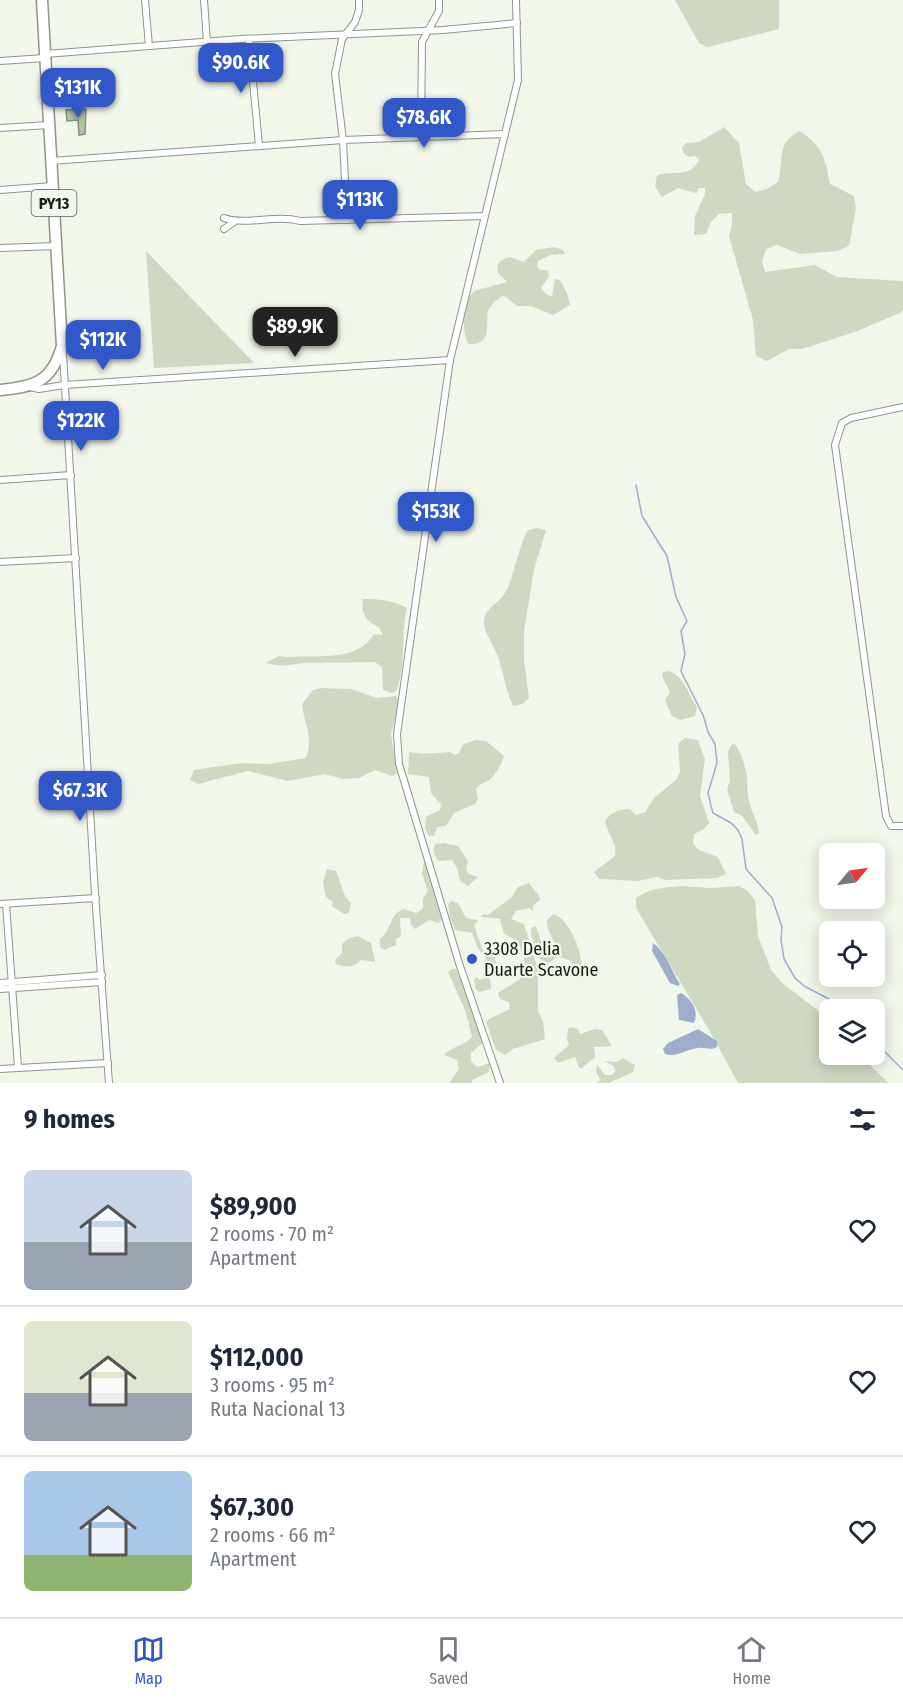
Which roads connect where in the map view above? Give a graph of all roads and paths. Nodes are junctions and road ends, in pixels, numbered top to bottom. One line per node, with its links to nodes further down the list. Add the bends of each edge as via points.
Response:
1 (42, 0): 13 (highway, PY13)
2 (145, 0): 12 (street)
3 (204, 0): 11 (street)
4 (359, 0): 9 (street, via 358,16)
5 (439, 0): 8 (street, via 439,11)
6 (516, 0): 7 (street)
7 (517, 23): 8 (street); 17 (street, via 518,80)
8 (429, 29): 9 (street); 18 (street, via 421,51)
9 (347, 34): 10 (street); 19 (street, via 342,39 335,74)
10 (249, 39): 11 (street); 20 (street)
11 (207, 42): 12 (street)
12 (149, 46): 13 (street)
13 (45, 56): 14 (street); 15 (highway, PY13)
14 (0, 61)
15 (49, 125): 16 (street); 21 (highway, PY13)
16 (0, 128)
17 (505, 134): 18 (street); 24 (street)
18 (421, 137): 19 (street)
19 (343, 140): 20 (street); 26 (street)
20 (260, 146): 21 (street)
21 (51, 162): 22 (highway, PY13)
22 (53, 186): 23 (street); 29 (highway, PY13)
23 (0, 190)
24 (485, 216): 26 (street); 32 (street)
25 (224, 218): 27 (street)
26 (347, 220): 27 (street, via 280,218)
27 (234, 222): 28 (street)
28 (224, 230)
29 (56, 246): 30 (street); 31 (highway, PY13)
30 (0, 248)
31 (62, 346): 33 (street); 34 (highway, via 52,369)
32 (450, 360): 33 (street); 52 (street, via 397,734 399,765)
33 (64, 385): 34 (street, via 39,389); 37 (street)
34 (30, 386): 35 (highway)
35 (0, 390)
36 (903, 407): 41 (street, via 842,423 835,445 886,816 891,826)
37 (71, 475): 38 (street); 39 (street)
38 (0, 480)
39 (76, 558): 40 (street); 42 (street)
40 (0, 562)
41 (903, 826)
42 (96, 898): 43 (street); 44 (street)
43 (3, 904): 46 (street)
44 (102, 979): 46 (street); 48 (street)
45 (0, 983): 46 (street)
46 (12, 985): 47 (street); 49 (street)
47 (0, 989)
48 (108, 1063): 49 (street); 51 (street)
49 (18, 1067): 50 (street)
50 (0, 1069)
51 (109, 1083)
52 (500, 1083)

